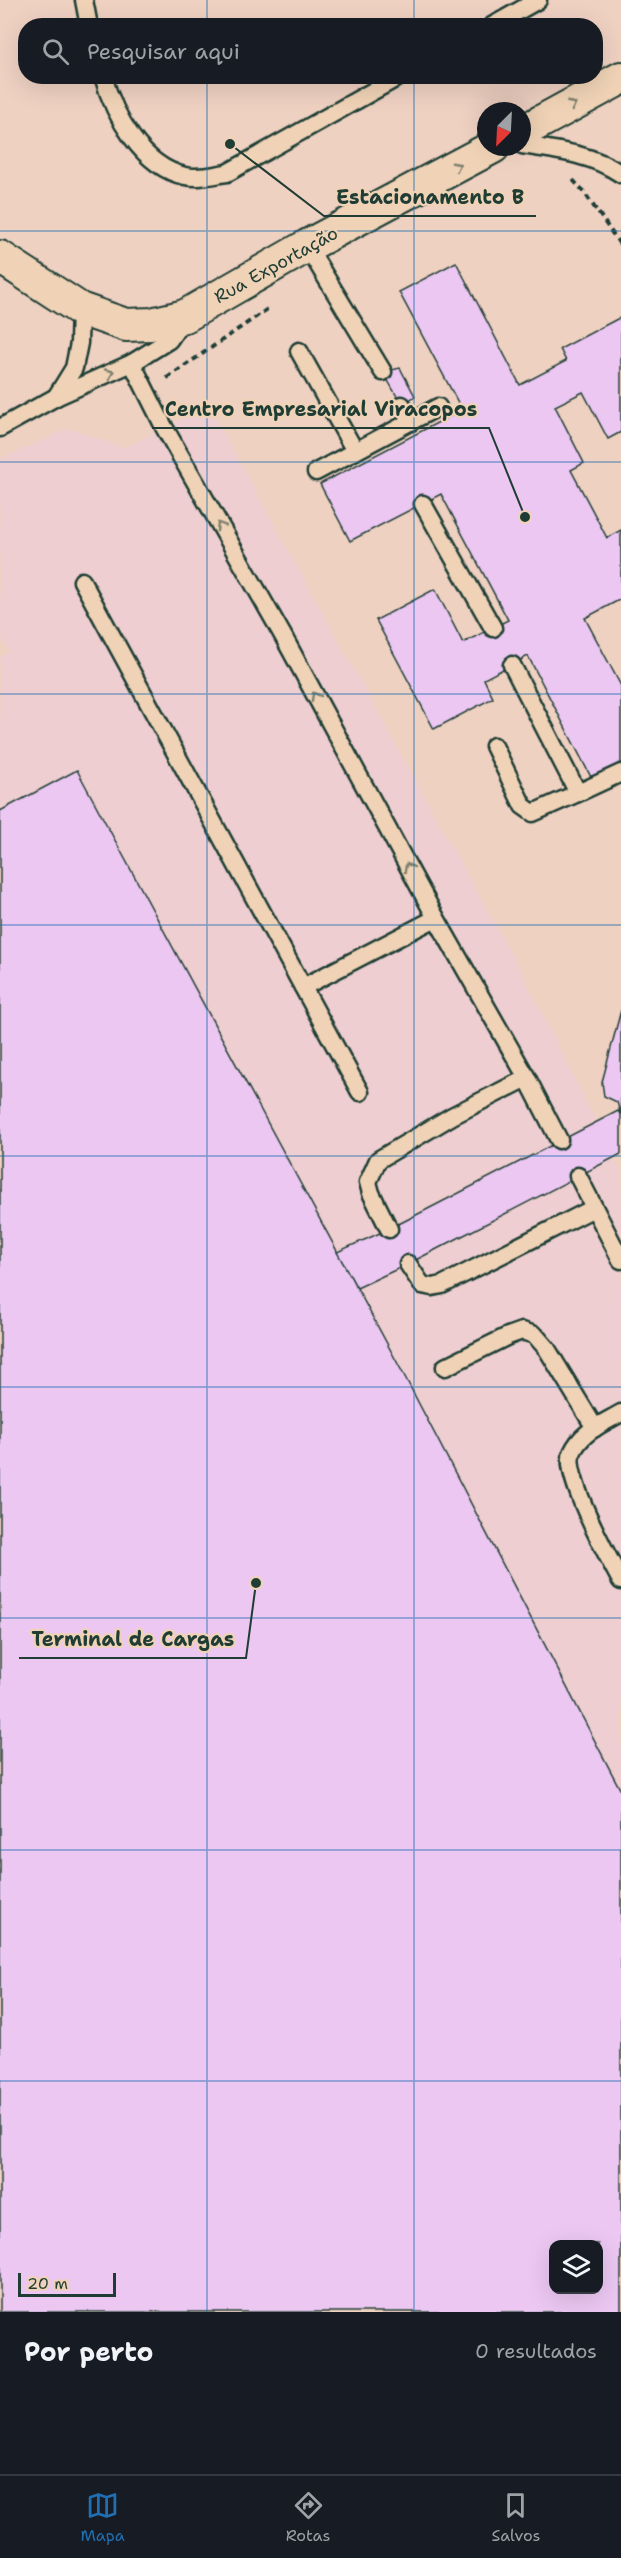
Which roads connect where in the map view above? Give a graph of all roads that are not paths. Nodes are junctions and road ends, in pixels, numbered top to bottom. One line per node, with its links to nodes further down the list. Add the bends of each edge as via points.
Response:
1 (84, 0): 3 (lane)
2 (538, 0): 4 (lane)
3 (87, 18)
4 (506, 18)
5 (621, 78): 8 (street, one-way to 5)
6 (106, 84): 7 (lane, via 118,114 141,149 164,168 200,177 227,173)
7 (386, 84)
8 (531, 127)
9 (531, 146): 11 (lane, via 589,158)
10 (477, 156): 12 (street, Rua Exportação, one-way to 10)
11 (621, 174)
12 (308, 246): 17 (street, Rua Exportação); 20 (lane)
13 (0, 257): 15 (street, Rua Exportação)
14 (0, 286): 15 (street)
15 (47, 288): 16 (street, Rua Exportação)
16 (80, 309): 17 (street, Rua Exportação, via 126,325); 21 (lane, via 74,368)
17 (185, 316): 19 (lane, via 169,340)
18 (298, 351): 26 (lane)
19 (132, 363): 21 (lane, one-way to 19); 35 (lane, one-way to 19)
20 (383, 372)
21 (56, 397): 25 (lane)
22 (402, 405): 24 (lane)
23 (438, 408): 24 (lane)
24 (411, 422): 26 (lane, via 388,441)
25 (0, 428)
26 (355, 451): 27 (lane)
27 (316, 471)
28 (423, 504): 30 (lane)
29 (82, 581): 36 (lane)
30 (493, 628)
31 (512, 665): 34 (lane)
32 (494, 746): 34 (lane, via 529,811 544,810)
33 (621, 773): 34 (lane)
34 (578, 793)
35 (436, 918): 36 (lane); 37 (lane)
36 (303, 987): 38 (lane)
37 (527, 1077): 39 (lane); 42 (lane, via 378,1160 368,1182)
38 (360, 1092)
39 (559, 1140)
40 (578, 1176): 41 (lane)
41 (594, 1208): 43 (lane); 44 (lane, via 441,1285 422,1285)
42 (389, 1229)
43 (621, 1260)
44 (408, 1264)
45 (445, 1367): 47 (lane, via 522,1331 535,1335)
46 (621, 1413): 47 (lane)
47 (595, 1428): 48 (lane, via 580,1439 570,1456 574,1483)
48 (621, 1581)

